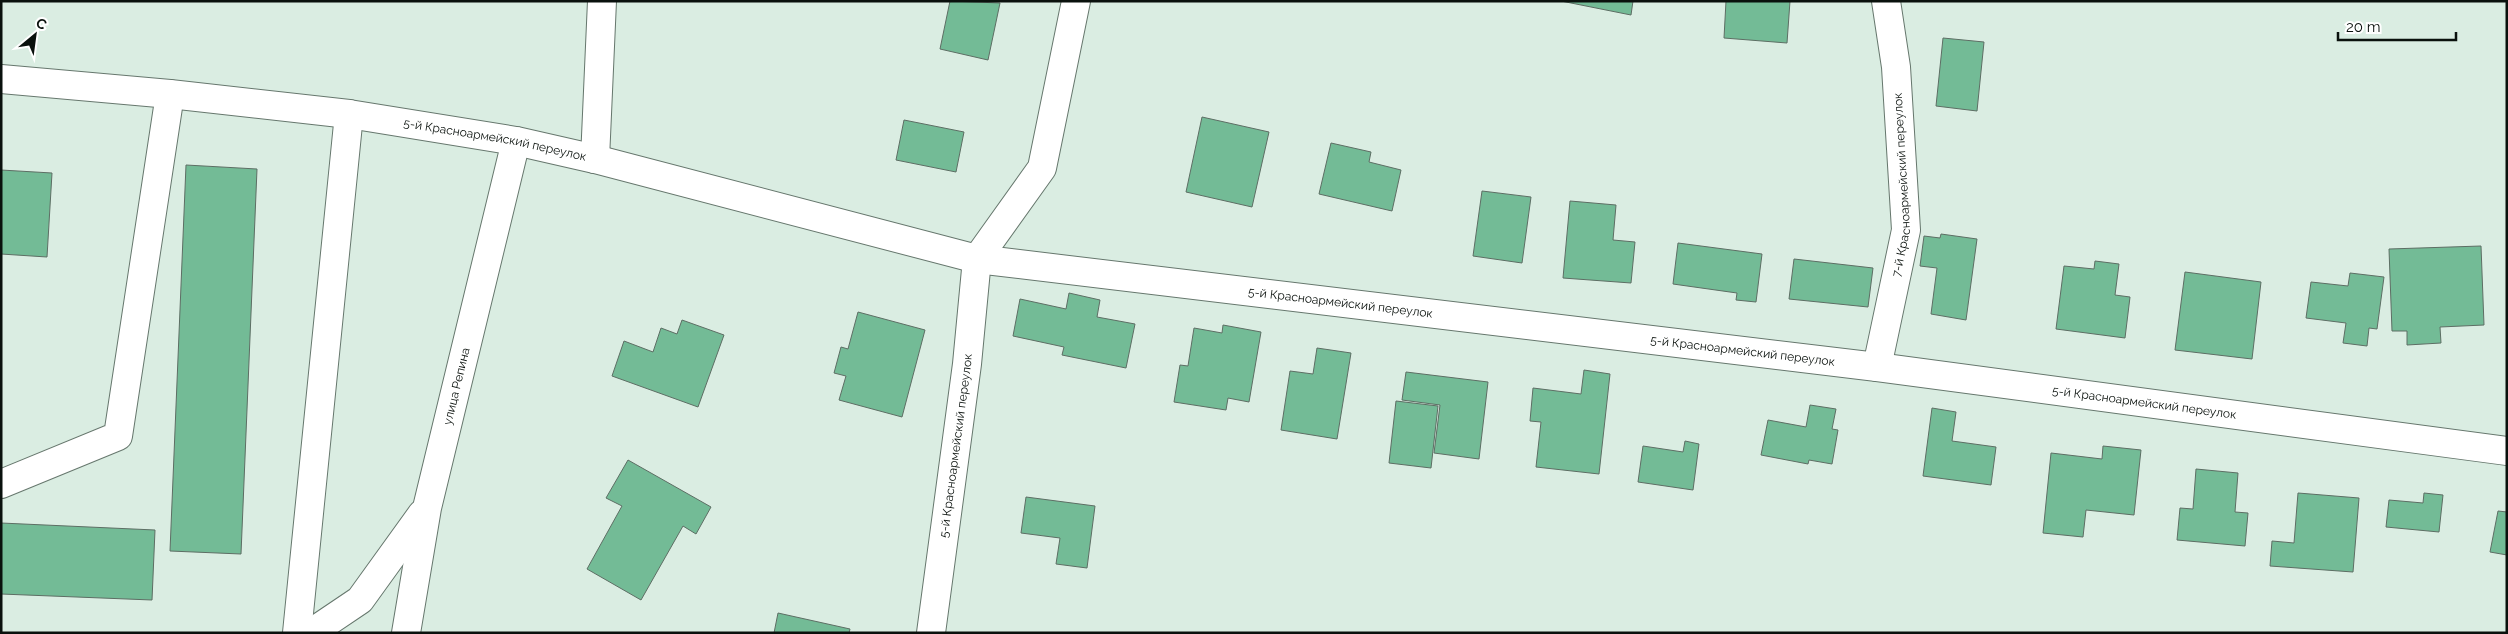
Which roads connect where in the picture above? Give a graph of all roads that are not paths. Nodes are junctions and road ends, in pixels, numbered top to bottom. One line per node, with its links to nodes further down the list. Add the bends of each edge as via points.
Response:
1 (602, 1): 8 (street)
2 (1076, 1): 9 (street, via 1042,168)
3 (1886, 1): 10 (street, 7-й Красноармейский переулок, via 1896,67 1906,230)
4 (1, 79): 5 (street, 5-й Красноармейский переулок)
5 (170, 94): 6 (street, 5-й Красноармейский переулок); 12 (street, via 118,436)
6 (349, 114): 7 (street, 5-й Красноармейский переулок); 14 (street)
7 (516, 141): 8 (street, 5-й Красноармейский переулок); 13 (street, улица Репина)
8 (595, 160): 9 (street, 5-й Красноармейский переулок)
9 (977, 259): 10 (street, 5-й Красноармейский переулок); 17 (street, 5-й Красноармейский переулок, via 967,364)
10 (1877, 367): 11 (street, 5-й Красноармейский переулок)
11 (2507, 451)
12 (1, 484)
13 (427, 508): 15 (street, via 360,600); 16 (street, улица Репина)
14 (297, 633)
15 (311, 633)
16 (406, 633)
17 (931, 633)

